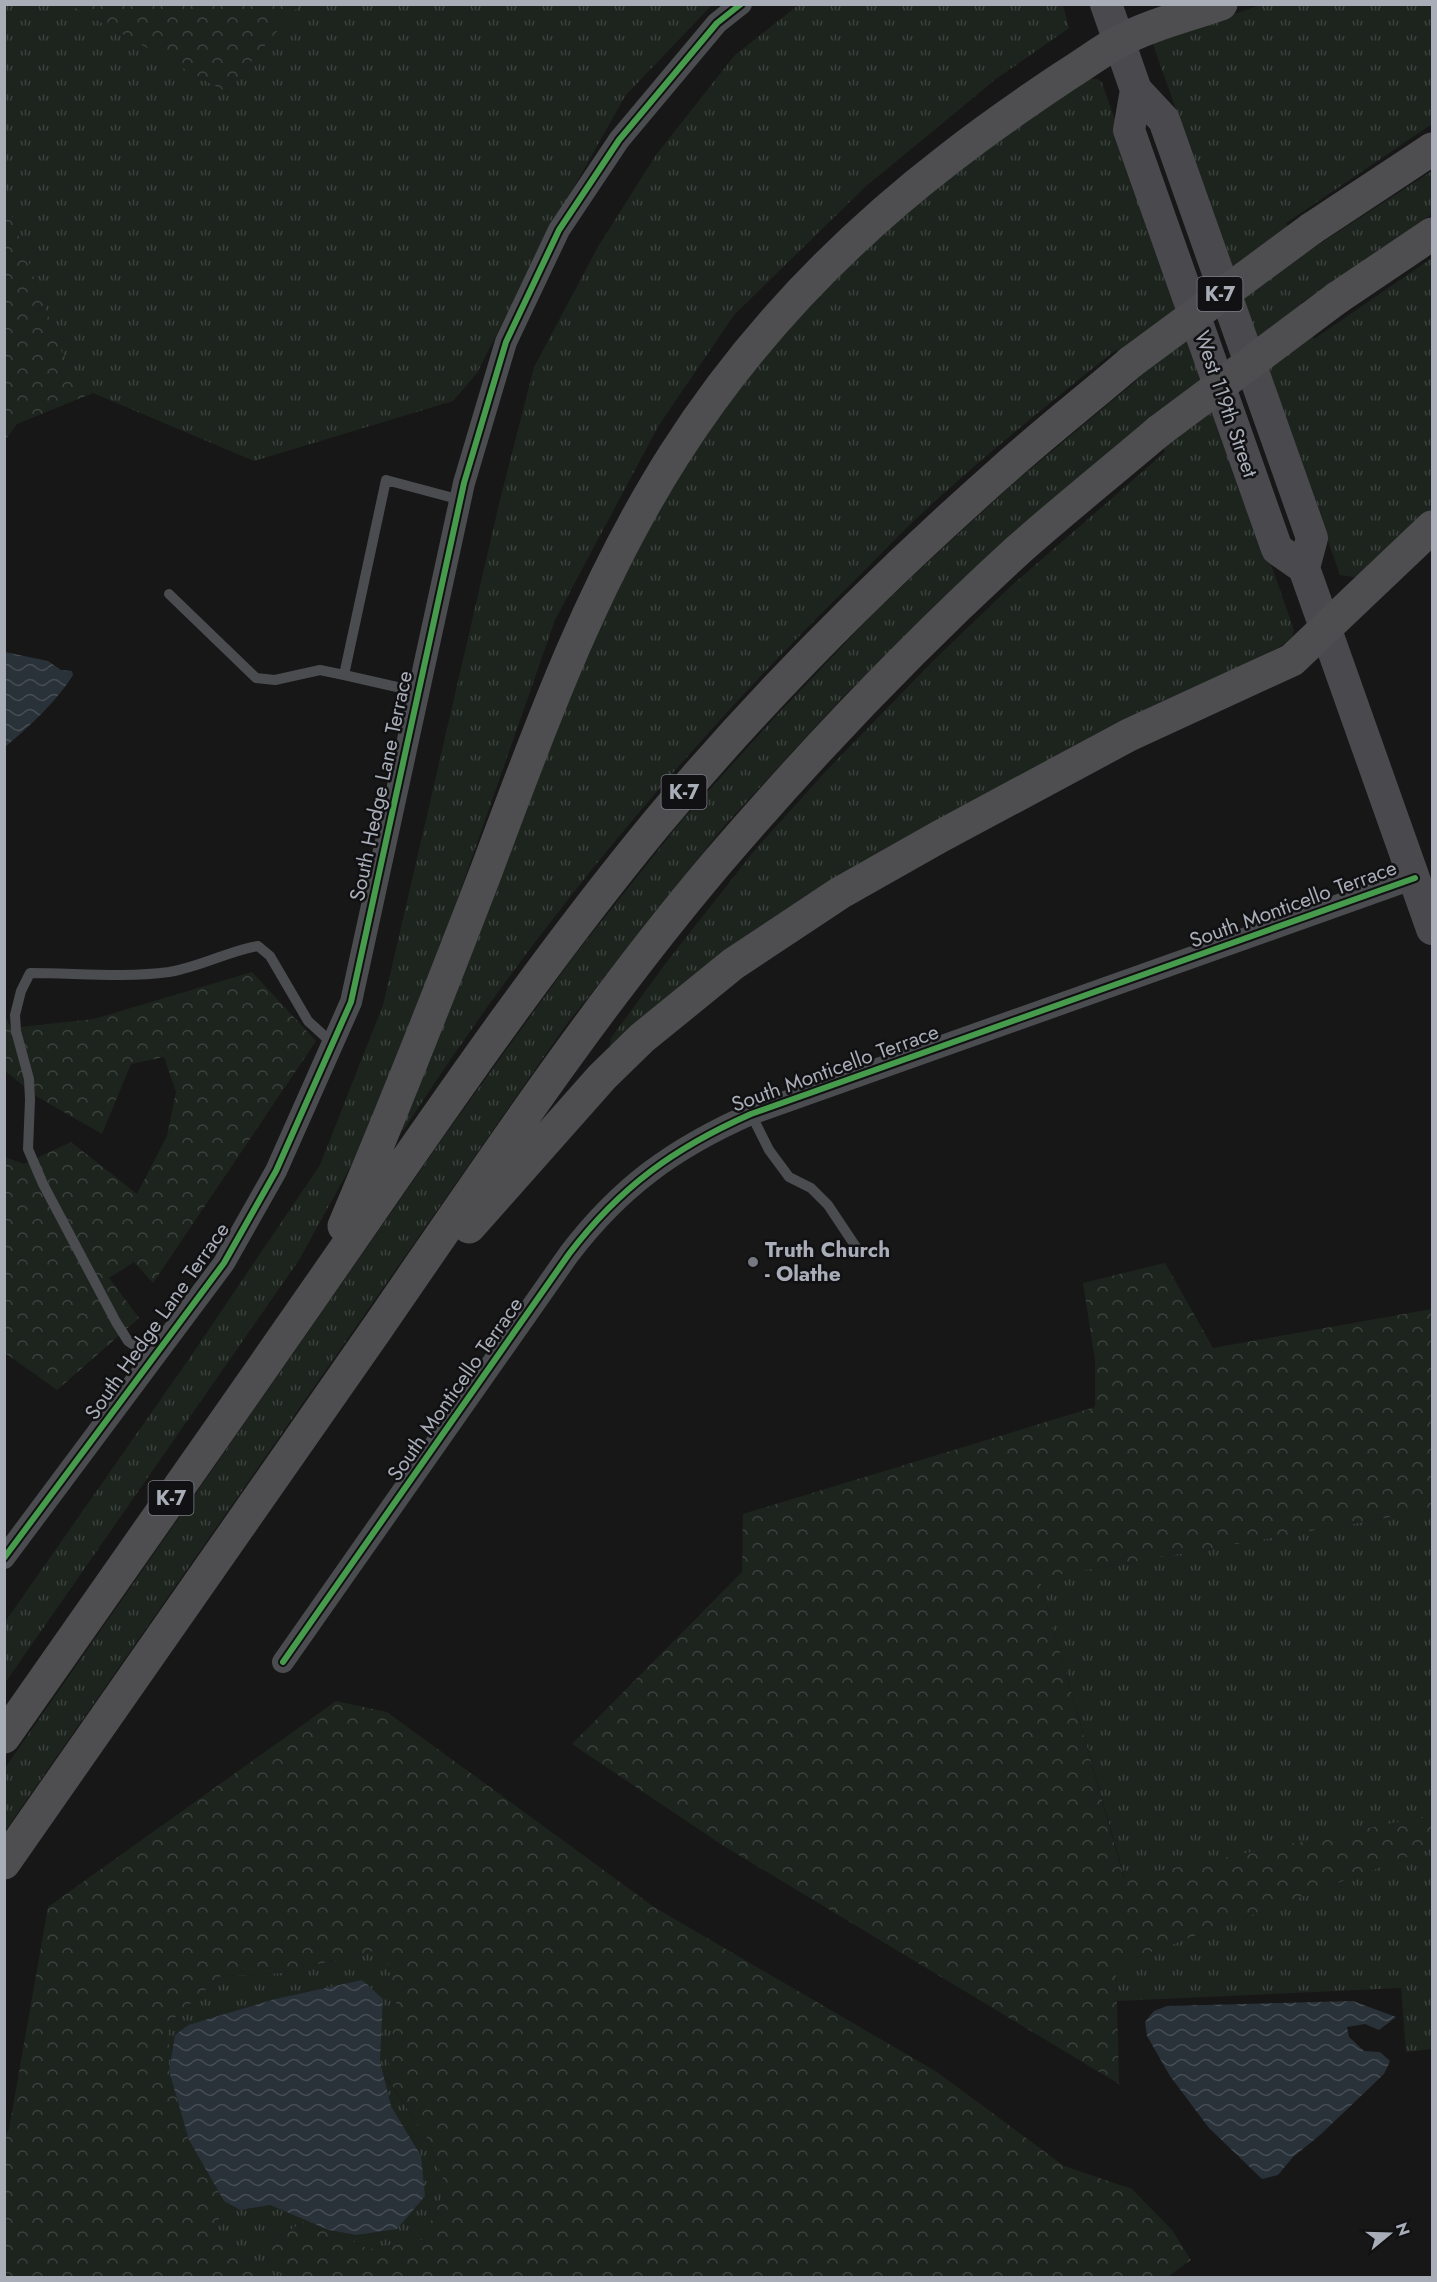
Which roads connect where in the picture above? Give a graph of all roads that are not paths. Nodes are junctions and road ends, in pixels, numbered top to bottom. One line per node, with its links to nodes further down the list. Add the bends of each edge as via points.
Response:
1 (741, 4): 7 (street, South Hedge Lane Terrace, via 717,23 619,140 559,230 506,342)
2 (1106, 4): 4 (main road, West 119th Street)
3 (1221, 4): 4 (highway)
4 (1119, 41): 10 (main road, West 119th Street, via 1136,90 1164,120 1312,538 1304,568); 18 (highway, via 962,148 864,230 768,328 675,454 632,525 568,656 392,1113)
5 (1432, 149): 18 (highway, K-7, bridge, via 1311,229 1131,362 1002,471 814,649 656,824 539,974)
6 (1432, 234): 19 (highway, bridge, via 1337,298 1159,431 1020,549 862,702 715,866 642,956 572,1049)
7 (460, 500): 11 (lane, via 386,480); 12 (street, South Hedge Lane Terrace)
8 (1432, 527): 10 (highway)
9 (169, 594): 11 (lane, via 256,678 275,680 320,670)
10 (1325, 627): 13 (main road, West 119th Street); 19 (highway, via 1292,660 1129,735 939,837 840,893 733,964 642,1038 602,1077)
11 (344, 675): 12 (lane)
12 (419, 692): 15 (street, South Hedge Lane Terrace, via 351,1002)
13 (1415, 878): 14 (main road, West 119th Street); 16 (street, South Monticello Terrace)
14 (1432, 929)
15 (333, 1044): 20 (street, South Hedge Lane Terrace, via 276,1171 224,1263); 20 (lane, via 308,1021 270,956 258,946 202,964 139,975 30,973 15,1015 29,1079 28,1149 116,1322 128,1341)
16 (751, 1114): 17 (lane, via 769,1150 789,1177 811,1188 828,1205); 22 (street, South Monticello Terrace, via 670,1156 591,1225)
17 (858, 1250)
18 (316, 1292): 23 (highway, K-7)
19 (373, 1334): 24 (highway)
20 (153, 1358): 21 (street, South Hedge Lane Terrace)
21 (4, 1558)
22 (284, 1662)
23 (4, 1737)
24 (4, 1863)

